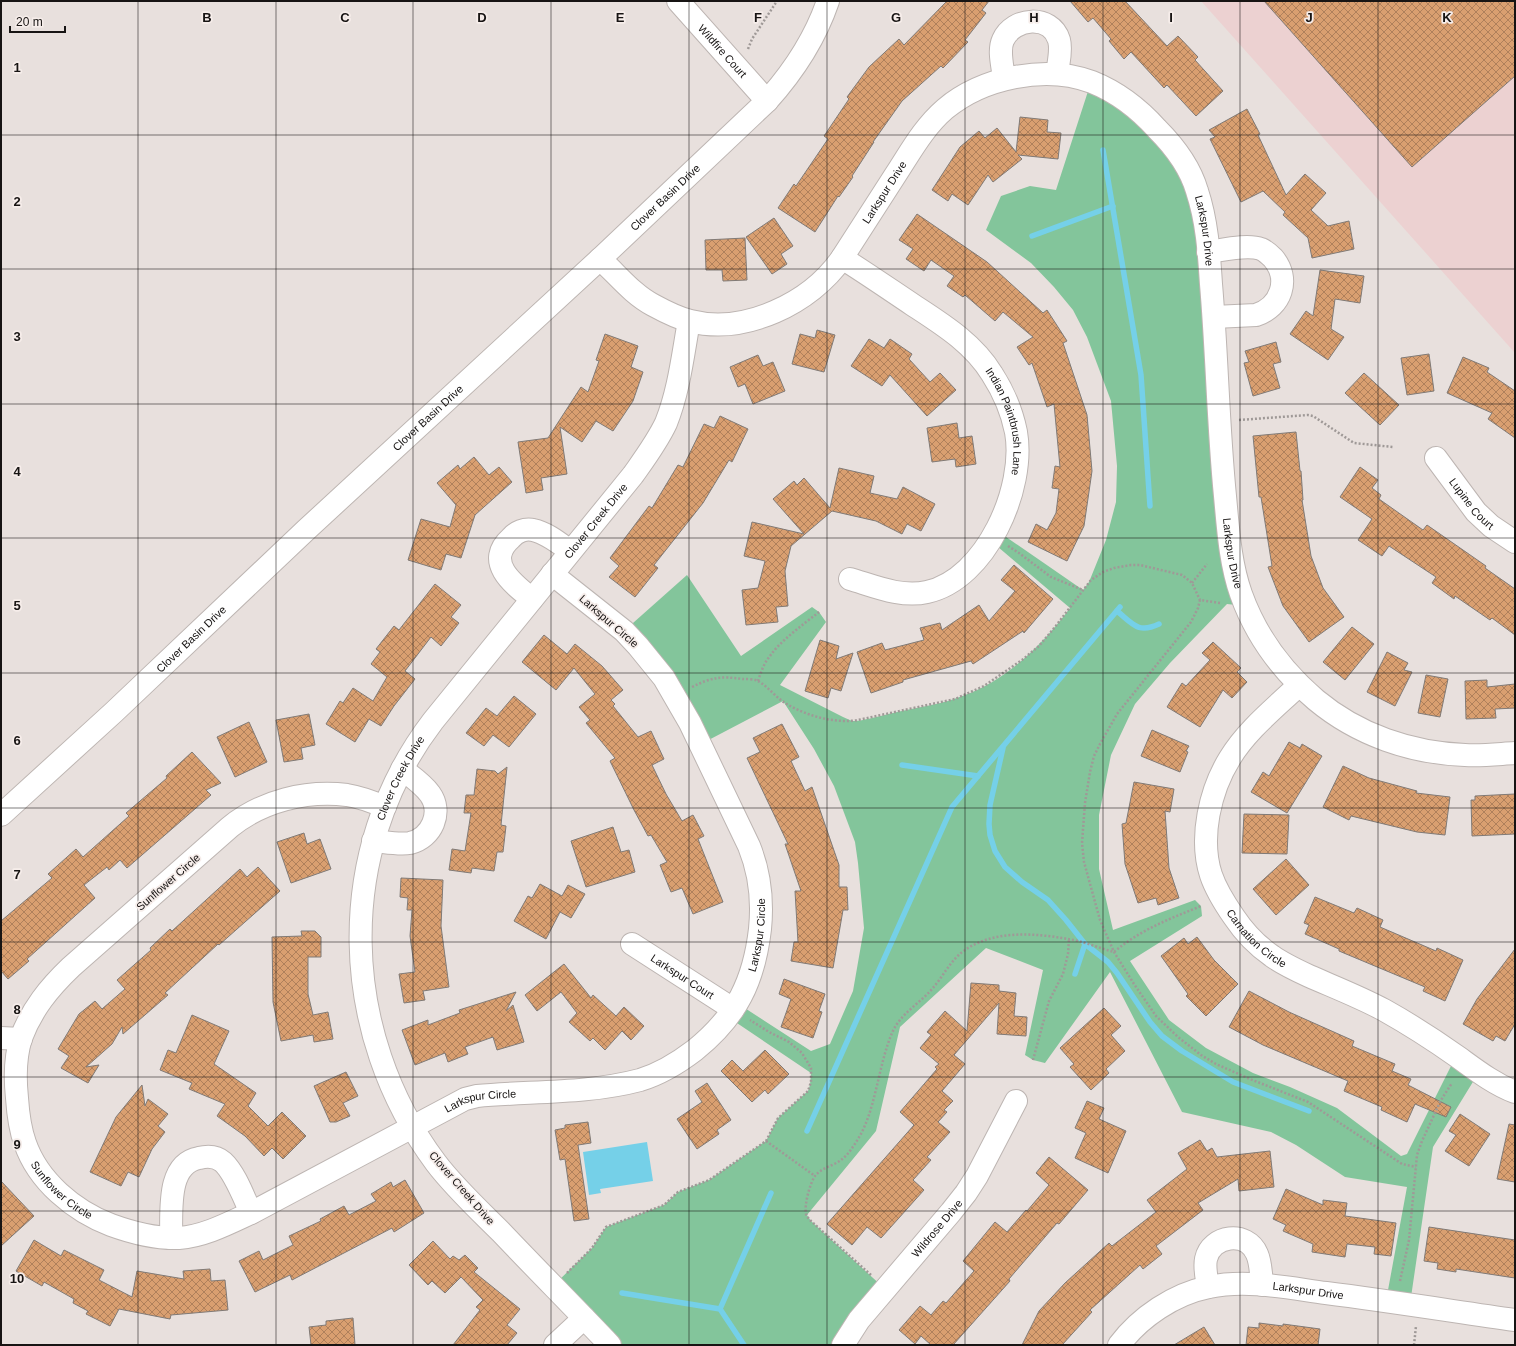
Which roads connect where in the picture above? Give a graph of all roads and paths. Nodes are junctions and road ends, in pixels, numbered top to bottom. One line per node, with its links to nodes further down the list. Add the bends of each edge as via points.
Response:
1 (678, 1): 4 (street, Wildfire Court)
2 (777, 1): 4 (path, via 750,44)
3 (828, 1): 7 (street, Clover Basin Drive, via 801,58)
4 (742, 72): 7 (street, Wildfire Court)
5 (1057, 74): 6 (street, Larkspur Drive); 6 (street, via 1060,49 1057,36 1046,25 1032,21 1015,27 1003,40 1001,56); 8 (street, Larkspur Drive, via 1091,82 1114,93 1141,113 1167,139 1185,163 1195,184)
6 (1004, 79): 10 (street, Larkspur Drive, via 980,87 962,97 932,121)
7 (767, 101): 9 (street, Clover Basin Drive)
8 (1208, 252): 11 (street, Larkspur Drive); 11 (street, via 1249,247 1262,249 1276,262 1283,281 1276,301 1262,313)
9 (600, 258): 12 (street, via 630,288 652,305); 34 (street, Clover Basin Drive, via 311,524 114,712)
10 (842, 258): 12 (street, Larkspur Drive, via 813,290 778,311 734,322); 21 (street, Indian Paintbrush Lane, via 948,328 972,348 992,373 1007,402 1017,445 1016,468 1002,518 986,548 962,574 946,585 918,594 902,593)
11 (1214, 318): 29 (street, Larkspur Drive, via 1222,465 1227,523 1235,572 1246,606 1258,630 1281,665)
12 (689, 321): 18 (street, Clover Creek Drive, via 673,403 660,434 633,475)
13 (1235, 420): 14 (path, via 1308,415 1354,444)
14 (1393, 447)
15 (1436, 458): 16 (street, Lupine Court, via 1476,512)
16 (1515, 542)
17 (1006, 545): 23 (path, via 1051,577)
18 (570, 551): 20 (street, Clover Creek Drive); 24 (street, via 548,536 532,530 521,531 509,539 500,553 500,563 512,582)
19 (1207, 564): 22 (path)
20 (552, 574): 24 (street, Clover Creek Drive); 40 (street, Larkspur Circle, via 624,631 664,678 690,723 749,846 759,877 762,895 761,914 757,952)
21 (850, 579)
22 (1192, 583): 23 (path, via 1176,573 1131,565 1102,572); 25 (path)
23 (1083, 590): 28 (path, via 1050,635 1033,651 984,686 955,698 841,722 796,709)
24 (532, 599): 32 (street, Clover Creek Drive, via 433,721)
25 (1200, 600): 26 (path); 39 (path, via 1191,622 1117,714 1100,744 1092,767 1082,828 1082,852 1100,920)
26 (1220, 603)
27 (819, 612): 28 (path, via 772,653)
28 (758, 681): 30 (path, via 725,676)
29 (1299, 685): 31 (street, Larkspur Drive, via 1347,722 1404,746 1458,755); 44 (street, Carnation Circle, via 1241,742 1230,757 1218,782 1206,842 1209,869 1220,897 1244,931 1272,957 1391,1014 1479,1072)
30 (690, 688)
31 (1515, 753)
32 (402, 769): 33 (street, Clover Creek Drive); 35 (street, via 432,796 435,810 433,825 426,835 413,842)
33 (385, 807): 35 (street, Clover Creek Drive); 41 (street, Sunflower Circle, via 346,795 312,795 274,803 242,818 52,984)
34 (1, 815)
35 (373, 841): 47 (street, Clover Creek Drive, via 365,879 362,918 365,996 379,1057)
36 (1201, 906): 39 (path, via 1144,930)
37 (1069, 939): 39 (path); 42 (path, via 1063,974 1049,1002); 50 (path, via 998,936 976,944 957,957 931,990 897,1023 887,1046 867,1119 853,1147 841,1160)
38 (632, 944): 40 (street, Larkspur Court)
39 (1114, 952): 49 (path, via 1156,1016 1194,1050 1216,1064 1308,1102 1402,1164)
40 (739, 1013): 47 (street, Larkspur Circle, via 725,1020 702,1044 679,1062 651,1076 589,1088 477,1096 461,1101); 48 (path, via 793,1044 804,1055 811,1068 809,1088 804,1096 778,1118)
41 (11, 1039): 46 (street, Sunflower Circle, via 18,1050 16,1075)
42 (1033, 1060)
43 (1452, 1083): 49 (path, via 1422,1141)
44 (1515, 1092)
45 (1016, 1101): 63 (street, Wildrose Drive, via 966,1194 858,1320)
46 (9, 1103): 52 (street, Sunflower Circle, via 30,1155 48,1180 65,1197 94,1217 114,1226 141,1235)
47 (413, 1128): 51 (street, Sunflower Circle); 58 (street, Clover Creek Drive, via 455,1185)
48 (766, 1141): 50 (path); 53 (path, via 709,1180 681,1190 664,1204 606,1227 592,1248)
49 (1416, 1167): 55 (path, via 1409,1240)
50 (815, 1176): 54 (path, via 808,1196 808,1217)
51 (251, 1213): 52 (street, Sunflower Circle, via 208,1232); 52 (street, via 223,1162 210,1157 195,1159 183,1166 175,1180)
52 (171, 1238)
53 (565, 1275)
54 (872, 1277)
55 (1400, 1281)
56 (1262, 1285): 57 (street, Larkspur Drive); 57 (street, via 1260,1261 1256,1252 1246,1241 1233,1238 1217,1243 1208,1254); 59 (street, Larkspur Drive)
57 (1208, 1287): 64 (street, Larkspur Drive, via 1163,1306 1137,1325)
58 (584, 1318): 61 (street); 62 (street, Clover Creek Drive)
59 (1515, 1320)
60 (1416, 1323): 65 (path)
61 (555, 1345)
62 (610, 1345)
63 (843, 1345)
64 (1119, 1345)
65 (1414, 1345)

